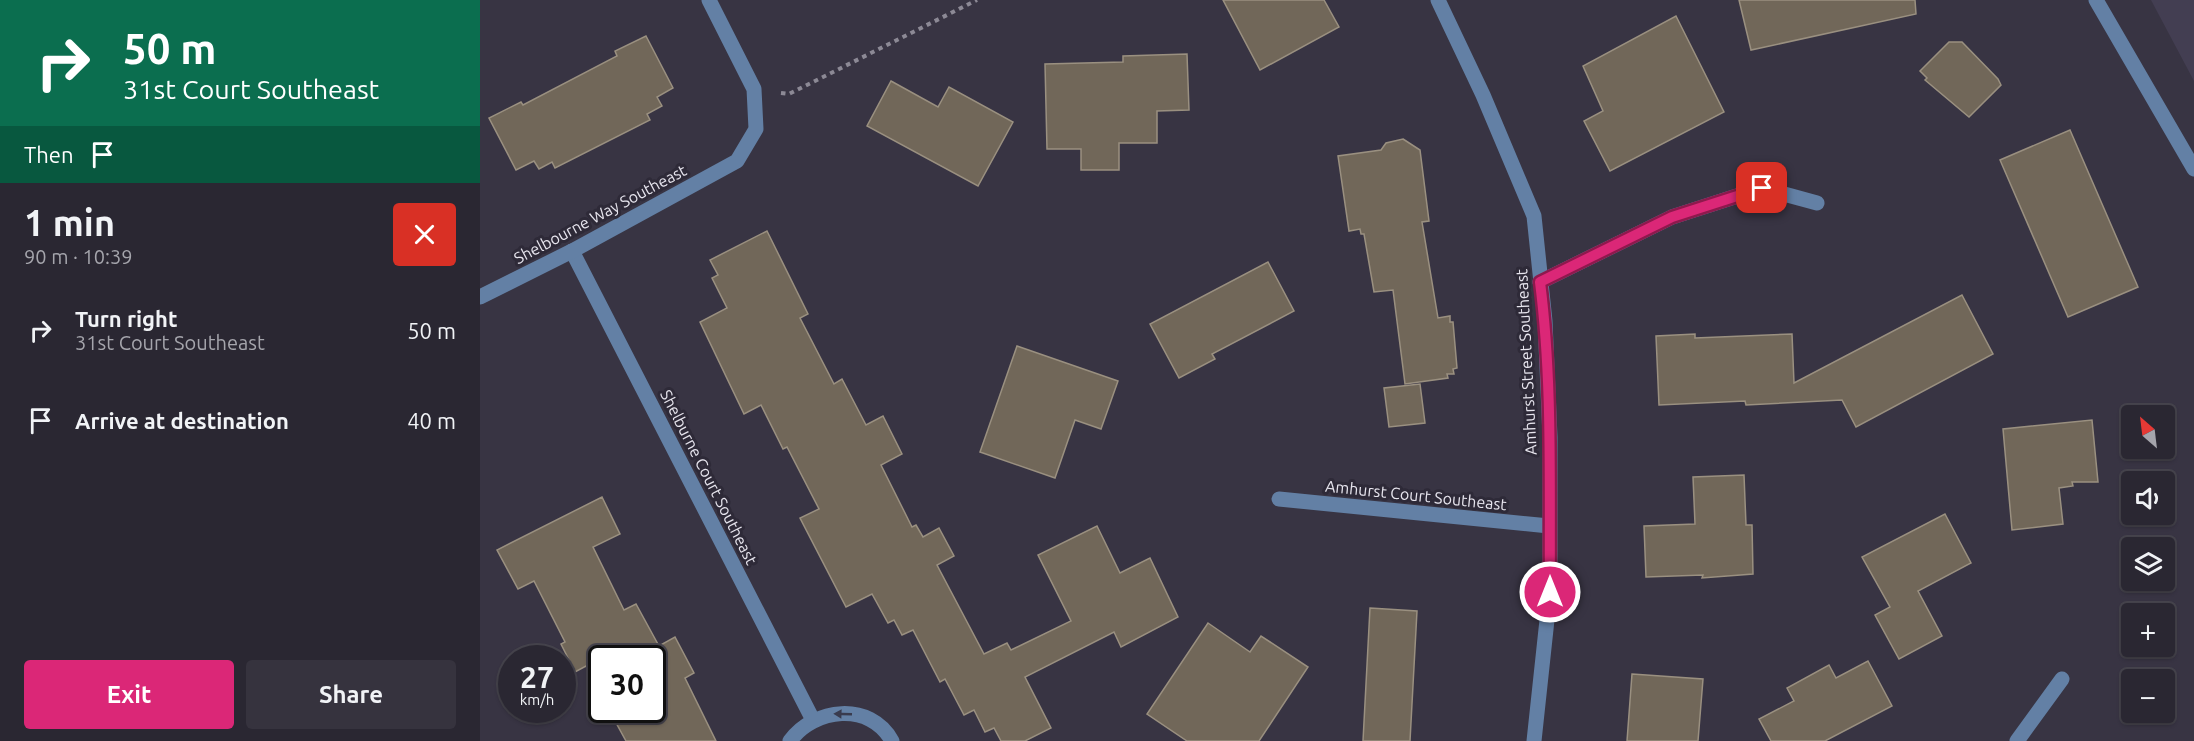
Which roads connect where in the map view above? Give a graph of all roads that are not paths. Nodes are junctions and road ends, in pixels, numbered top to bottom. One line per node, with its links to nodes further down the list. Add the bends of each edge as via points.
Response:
1 (709, 0): 6 (street, Shelbourne Way Southeast, via 754,88 756,129 736,161)
2 (1438, 0): 7 (street, Amhurst Street Southeast, via 1484,95 1534,216)
3 (2096, 0): 4 (street)
4 (2194, 169)
5 (1817, 203): 7 (street, via 1762,188 1672,217)
6 (572, 251): 8 (street, Shelbourne Way Southeast); 12 (street, Shelburne Court Southeast)
7 (1540, 282): 10 (street, Amhurst Street Southeast, via 1550,437)
8 (480, 297)
9 (1279, 498): 10 (street, Amhurst Court Southeast)
10 (1550, 526): 15 (street, Amhurst Street Southeast, via 1550,592)
11 (2062, 679): 16 (street)
12 (813, 720): 13 (street); 14 (street, one-way to 12, via 873,722 854,714 833,713)
13 (790, 741)
14 (892, 741)
15 (1534, 741)
16 (2017, 741)

